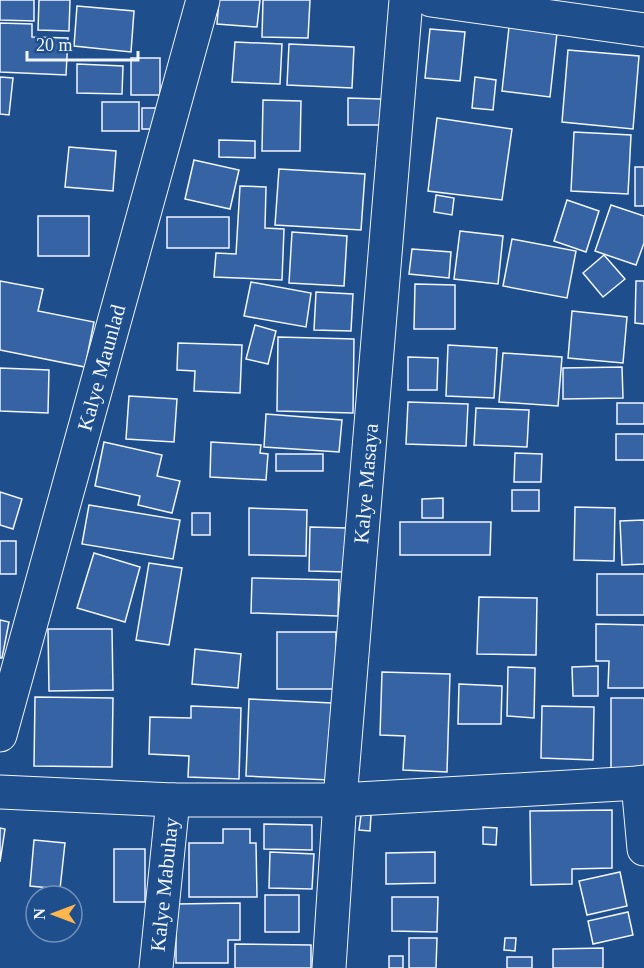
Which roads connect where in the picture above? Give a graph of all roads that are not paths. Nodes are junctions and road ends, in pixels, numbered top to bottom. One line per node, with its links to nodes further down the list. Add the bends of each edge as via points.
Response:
1 (203, 0): 5 (street, Kalye Maunlad)
2 (406, 0): 9 (street, Kalye Masaya)
3 (431, 0): 4 (street)
4 (644, 30)
5 (0, 735)
6 (641, 782): 9 (street); 10 (street)
7 (0, 792): 8 (street)
8 (173, 800): 9 (street); 11 (street, Kalye Mabuhay)
9 (340, 800): 12 (street, Kalye Masaya)
10 (644, 849)
11 (156, 968)
12 (329, 968)

